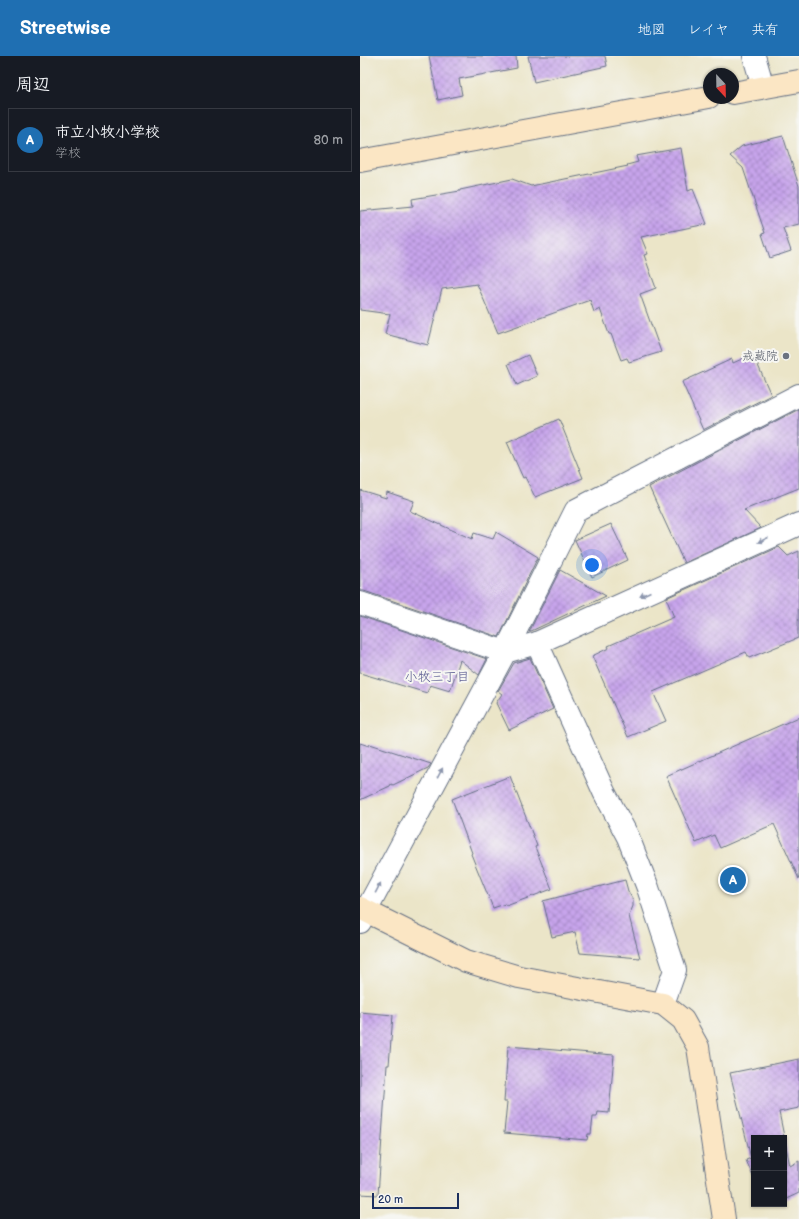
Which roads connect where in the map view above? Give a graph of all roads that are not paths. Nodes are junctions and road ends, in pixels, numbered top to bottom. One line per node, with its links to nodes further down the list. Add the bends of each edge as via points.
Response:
1 (754, 56): 3 (street)
2 (799, 81): 3 (street)
3 (763, 87): 4 (street)
4 (739, 92)
5 (703, 98): 6 (street)
6 (360, 161)
7 (799, 395): 11 (street, via 576,510)
8 (799, 524): 10 (street, one-way to 10)
9 (360, 603): 11 (street)
10 (537, 643): 11 (street); 13 (street, via 604,792 628,837 648,888 675,970)
11 (505, 652): 12 (street, one-way to 11)
12 (362, 914): 13 (street, via 466,960 519,977)
13 (663, 1004): 14 (street, via 683,1020 698,1047)
14 (724, 1219)

